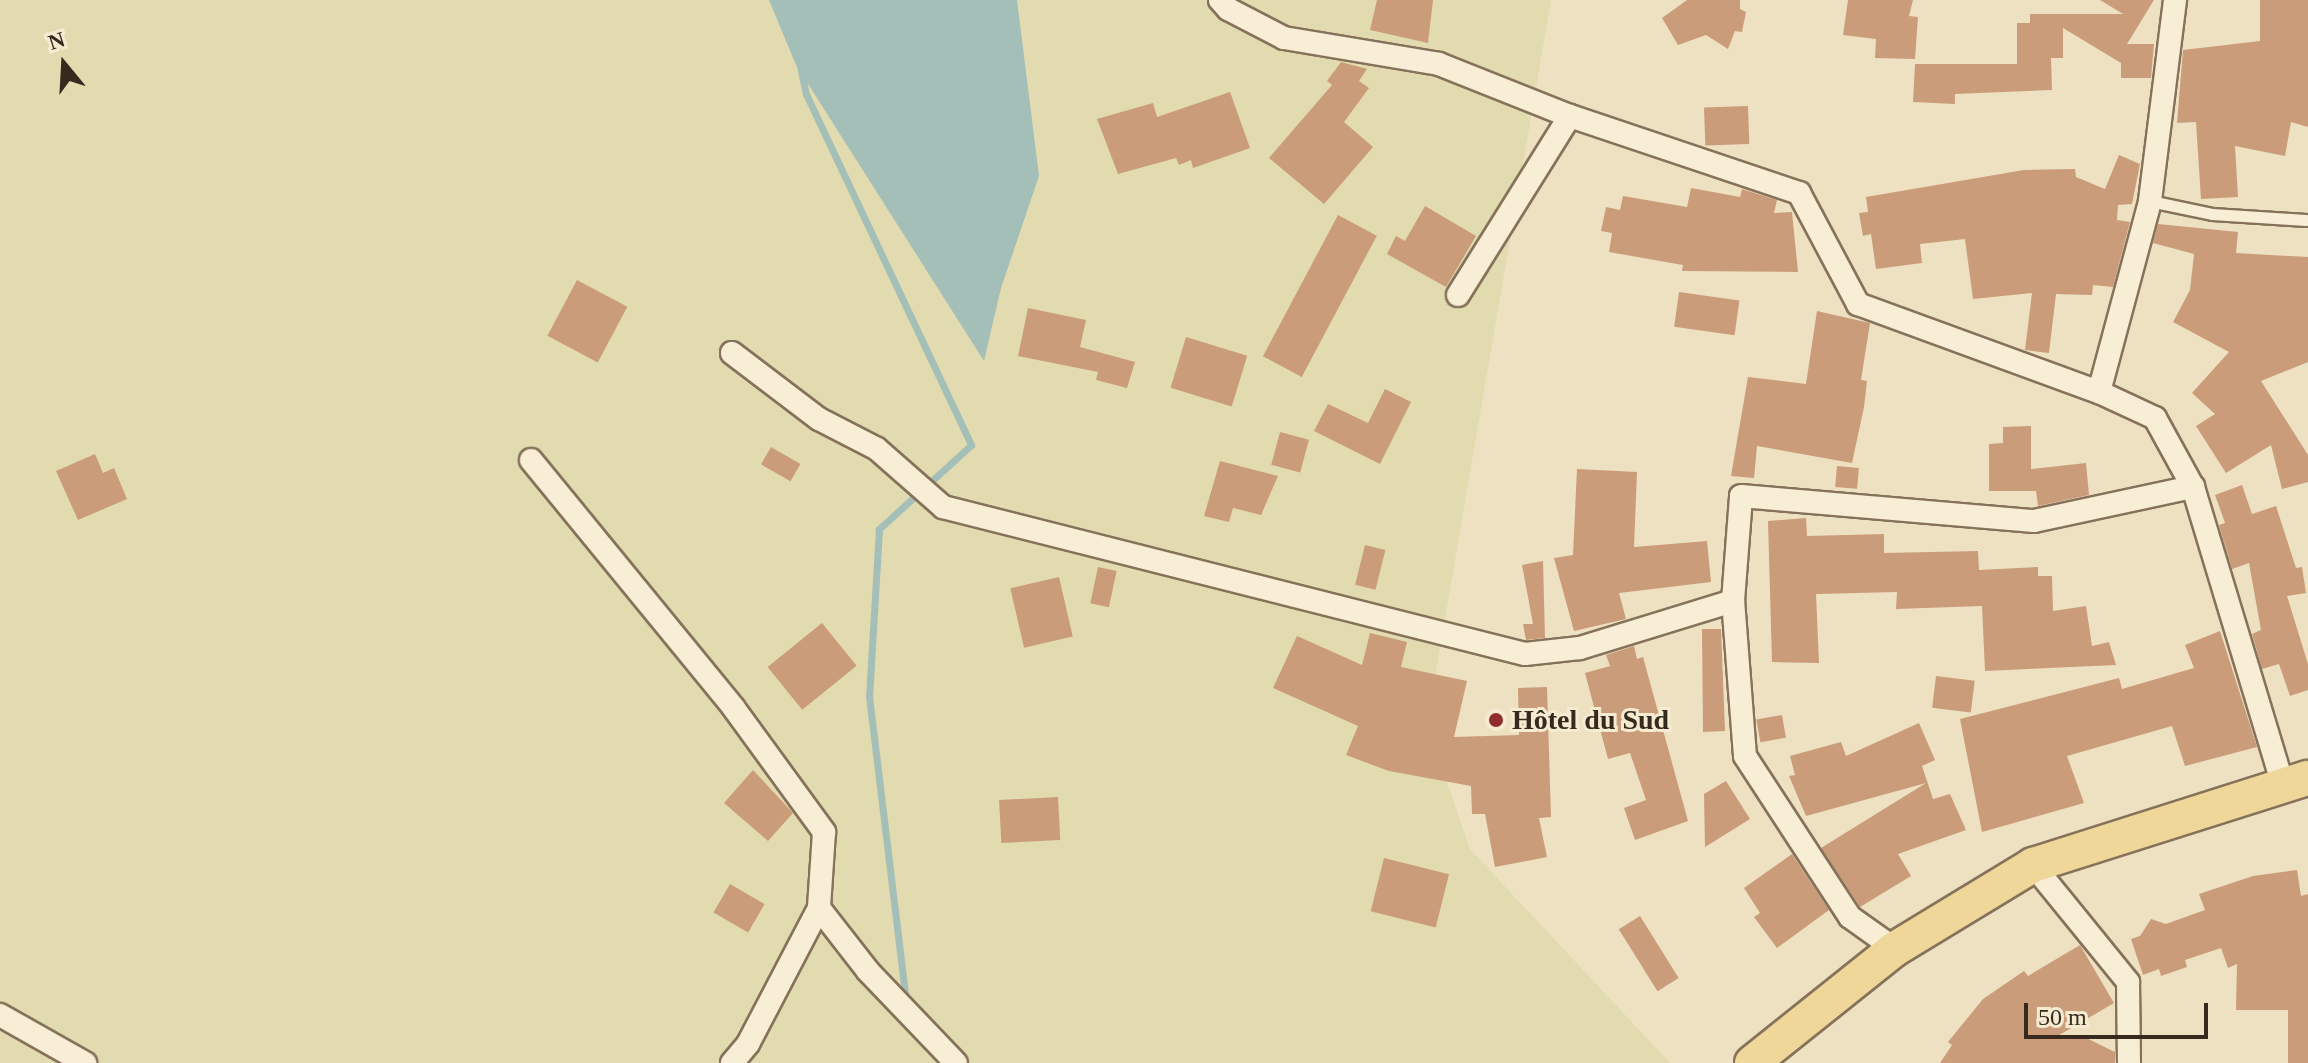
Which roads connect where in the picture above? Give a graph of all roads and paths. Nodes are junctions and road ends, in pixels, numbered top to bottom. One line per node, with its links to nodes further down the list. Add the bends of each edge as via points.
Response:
1 (1220, 0): 3 (street, via 1284,38 1439,64)
2 (2175, 0): 4 (street)
3 (1570, 116): 6 (street); 8 (street, via 1799,193 1858,304)
4 (2150, 201): 5 (lane, via 2212,214); 8 (street)
5 (2306, 220)
6 (1458, 295)
7 (732, 353): 11 (street, via 819,419 877,449 943,507 1525,654 1580,648)
8 (2099, 392): 10 (street, via 2155,418)
9 (531, 460): 14 (street, via 733,707 824,832)
10 (2193, 487): 11 (street, via 2034,521 1741,496); 12 (street)
11 (1733, 601): 15 (street, via 1745,756 1850,917)
12 (2295, 782): 13 (main road)
13 (2033, 865): 15 (main road); 21 (street, via 2128,982)
14 (819, 908): 18 (street, via 748,1044); 19 (street, via 868,971)
15 (1895, 949): 20 (main road)
16 (0, 1015): 17 (street)
17 (85, 1063)
18 (732, 1063)
19 (956, 1063)
20 (1752, 1063)
21 (2129, 1063)

